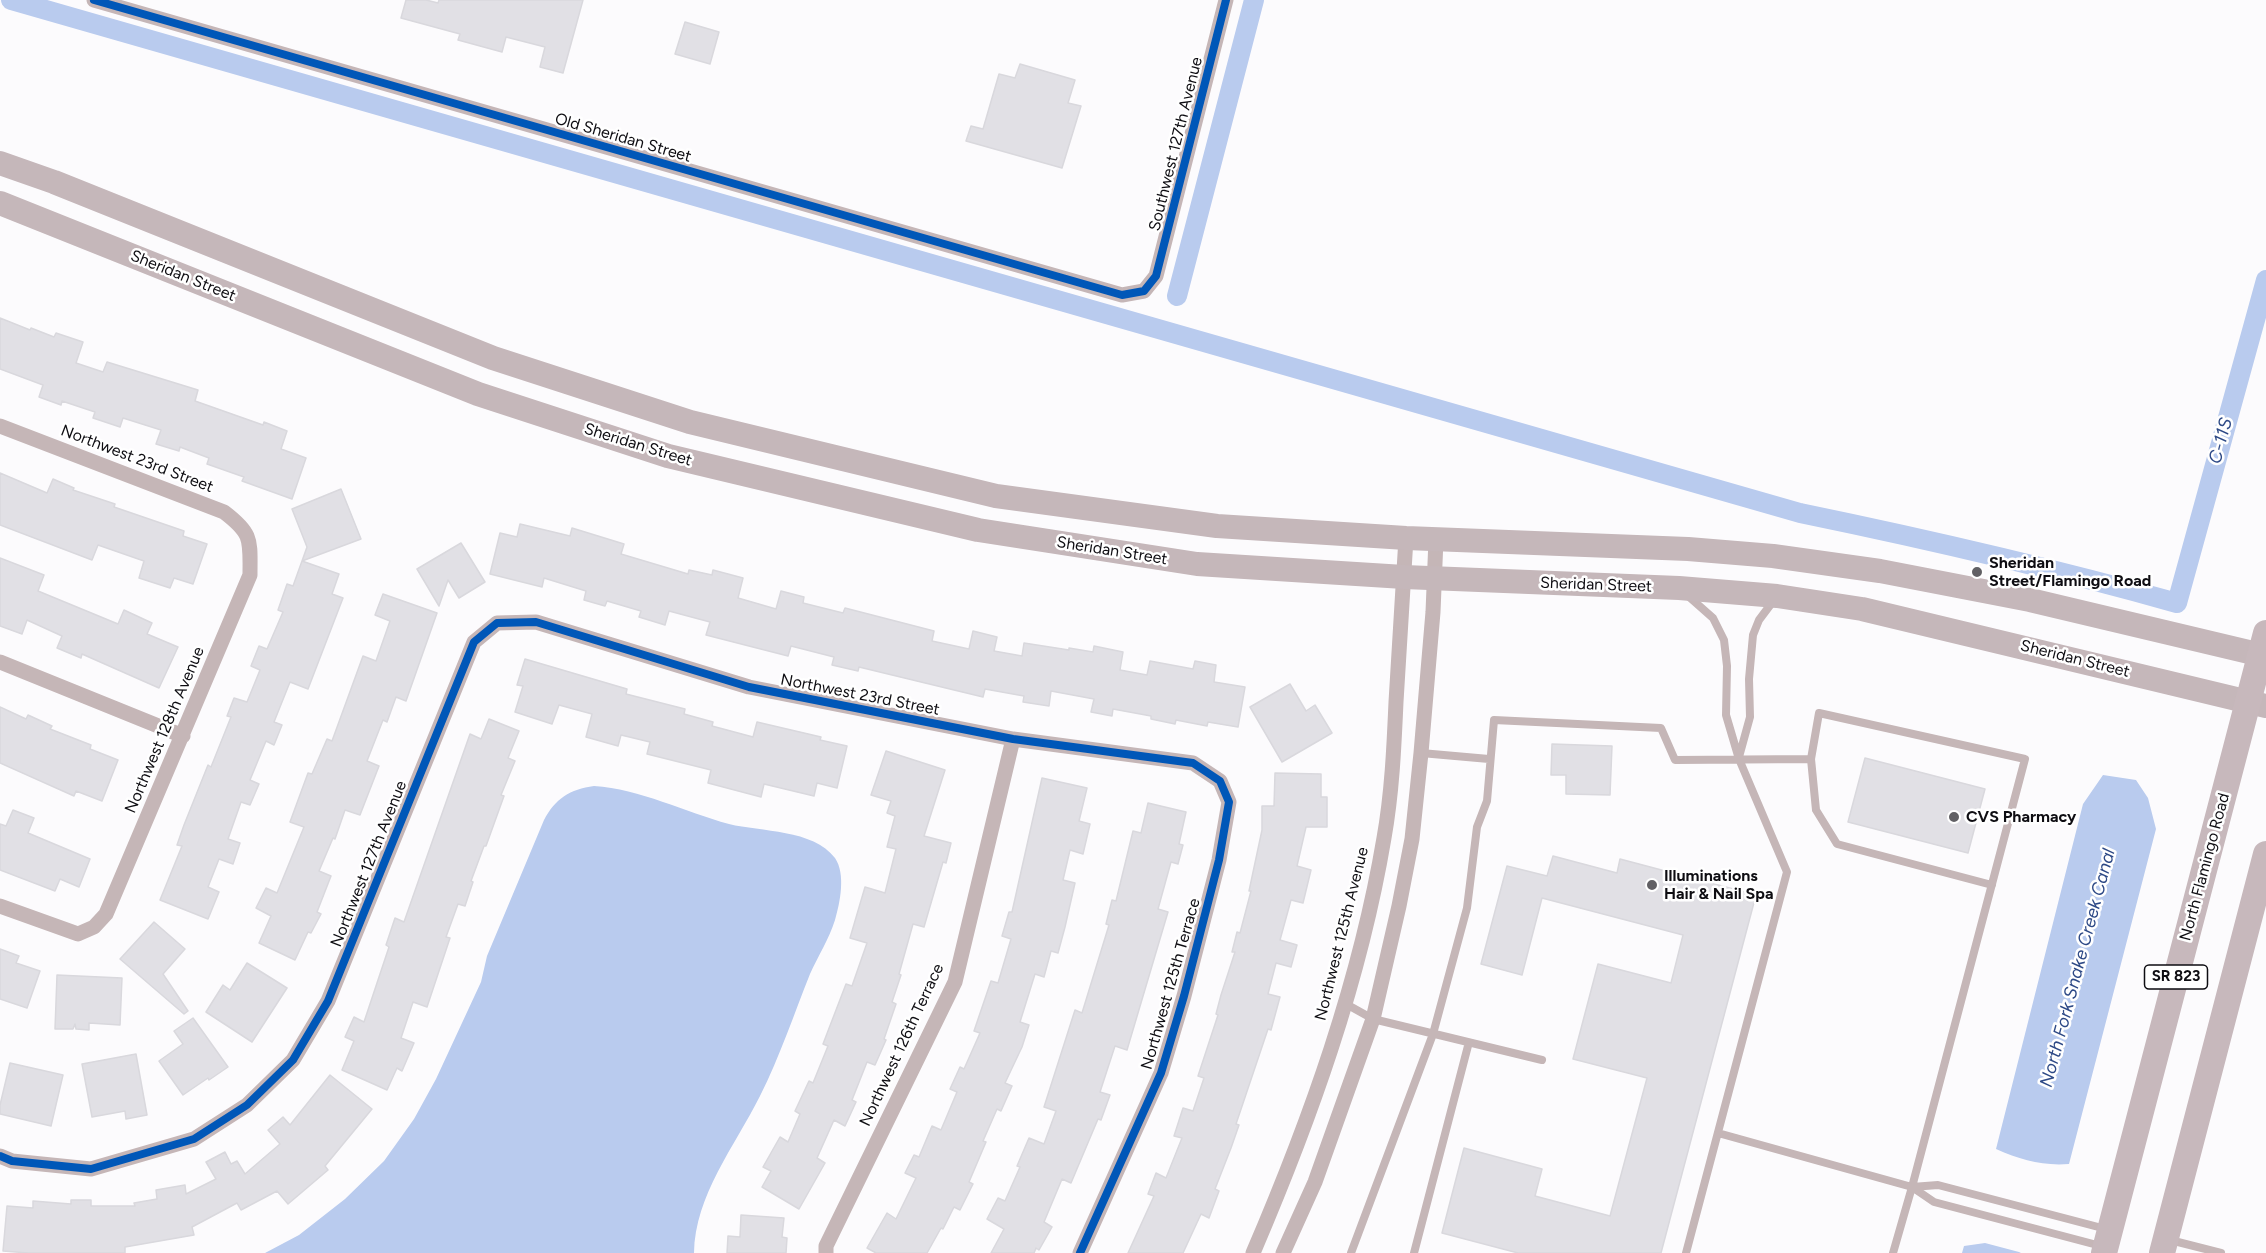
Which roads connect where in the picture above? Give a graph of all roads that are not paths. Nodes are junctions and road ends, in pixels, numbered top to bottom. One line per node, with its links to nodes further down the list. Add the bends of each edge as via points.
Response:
1 (94, 0): 5 (street, Old Sheridan Street, via 1122,295)
2 (1226, 0): 5 (street, Southwest 127th Avenue, via 1156,276)
3 (0, 163): 7 (main road, via 493,358 690,422 996,496 1217,526)
4 (0, 203): 10 (main road, Sheridan Street, via 478,394 668,456 990,532 1197,564)
5 (1144, 291)
6 (0, 426): 9 (street, Northwest 23rd Street, via 224,512 240,524)
7 (1406, 538): 8 (main road); 10 (street, Northwest 125th Avenue)
8 (1436, 539): 11 (street); 15 (main road, via 1688,549 1880,570)
9 (250, 540): 18 (street, Northwest 128th Avenue, via 250,575)
10 (1404, 577): 11 (main road, Sheridan Street); 28 (street, Northwest 125th Avenue, via 1385,835)
11 (1434, 578): 12 (main road, Sheridan Street); 20 (street)
12 (1679, 588): 13 (main road, Sheridan Street); 22 (lane, via 1713,618 1724,640 1726,715)
13 (1777, 596): 17 (main road, Sheridan Street, via 1873,611); 22 (lane, via 1753,635 1750,717)
14 (497, 623): 19 (street, Northwest 23rd Street, via 536,622 749,687); 34 (street, Northwest 127th Avenue, via 474,642 328,1001 293,1060 247,1105 194,1139 90,1169 12,1161)
15 (2264, 648): 17 (highway, North Flamingo Road / SR 823)
16 (0, 662): 18 (street)
17 (2257, 704): 36 (highway, North Flamingo Road / SR 823)
18 (183, 736): 27 (street, Northwest 128th Avenue, via 106,914 94,927 78,934)
19 (1014, 739): 24 (street, Northwest 23rd Street, via 1193,763); 38 (street, Northwest 126th Terrace, via 955,982 826,1246)
20 (1421, 753): 21 (lane); 29 (street, via 1412,839)
21 (1489, 759): 22 (lane, via 1494,720 1661,728 1675,760); 30 (lane, via 1486,801 1477,827 1467,908)
22 (1739, 759): 23 (lane); 33 (lane, via 1788,873)
23 (1811, 759): 26 (lane, via 1816,810 1837,844); 26 (lane, via 1819,713 2025,759)
24 (1220, 782): 39 (street, Northwest 125th Terrace, via 1230,802 1184,996 1161,1073)
25 (2266, 854): 37 (highway, SR 823)
26 (1992, 885): 35 (lane)
27 (0, 906)
28 (1346, 1004): 29 (lane); 40 (street, Northwest 125th Avenue, via 1287,1173)
29 (1373, 1019): 30 (lane); 41 (street, via 1315,1182)
30 (1433, 1034): 31 (lane); 42 (lane)
31 (1469, 1042): 32 (lane); 43 (lane)
32 (1542, 1060)
33 (1718, 1133): 35 (lane); 44 (lane)
34 (0, 1156)
35 (1912, 1187): 36 (lane, via 1934,1202); 36 (lane, via 1938,1185); 45 (lane)
36 (2107, 1244)
37 (2164, 1246): 46 (lane)
38 (826, 1253)
39 (1080, 1253)
40 (1253, 1253)
41 (1283, 1253)
42 (1351, 1253)
43 (1414, 1253)
44 (1686, 1253)
45 (1893, 1253)
46 (2221, 1253)

